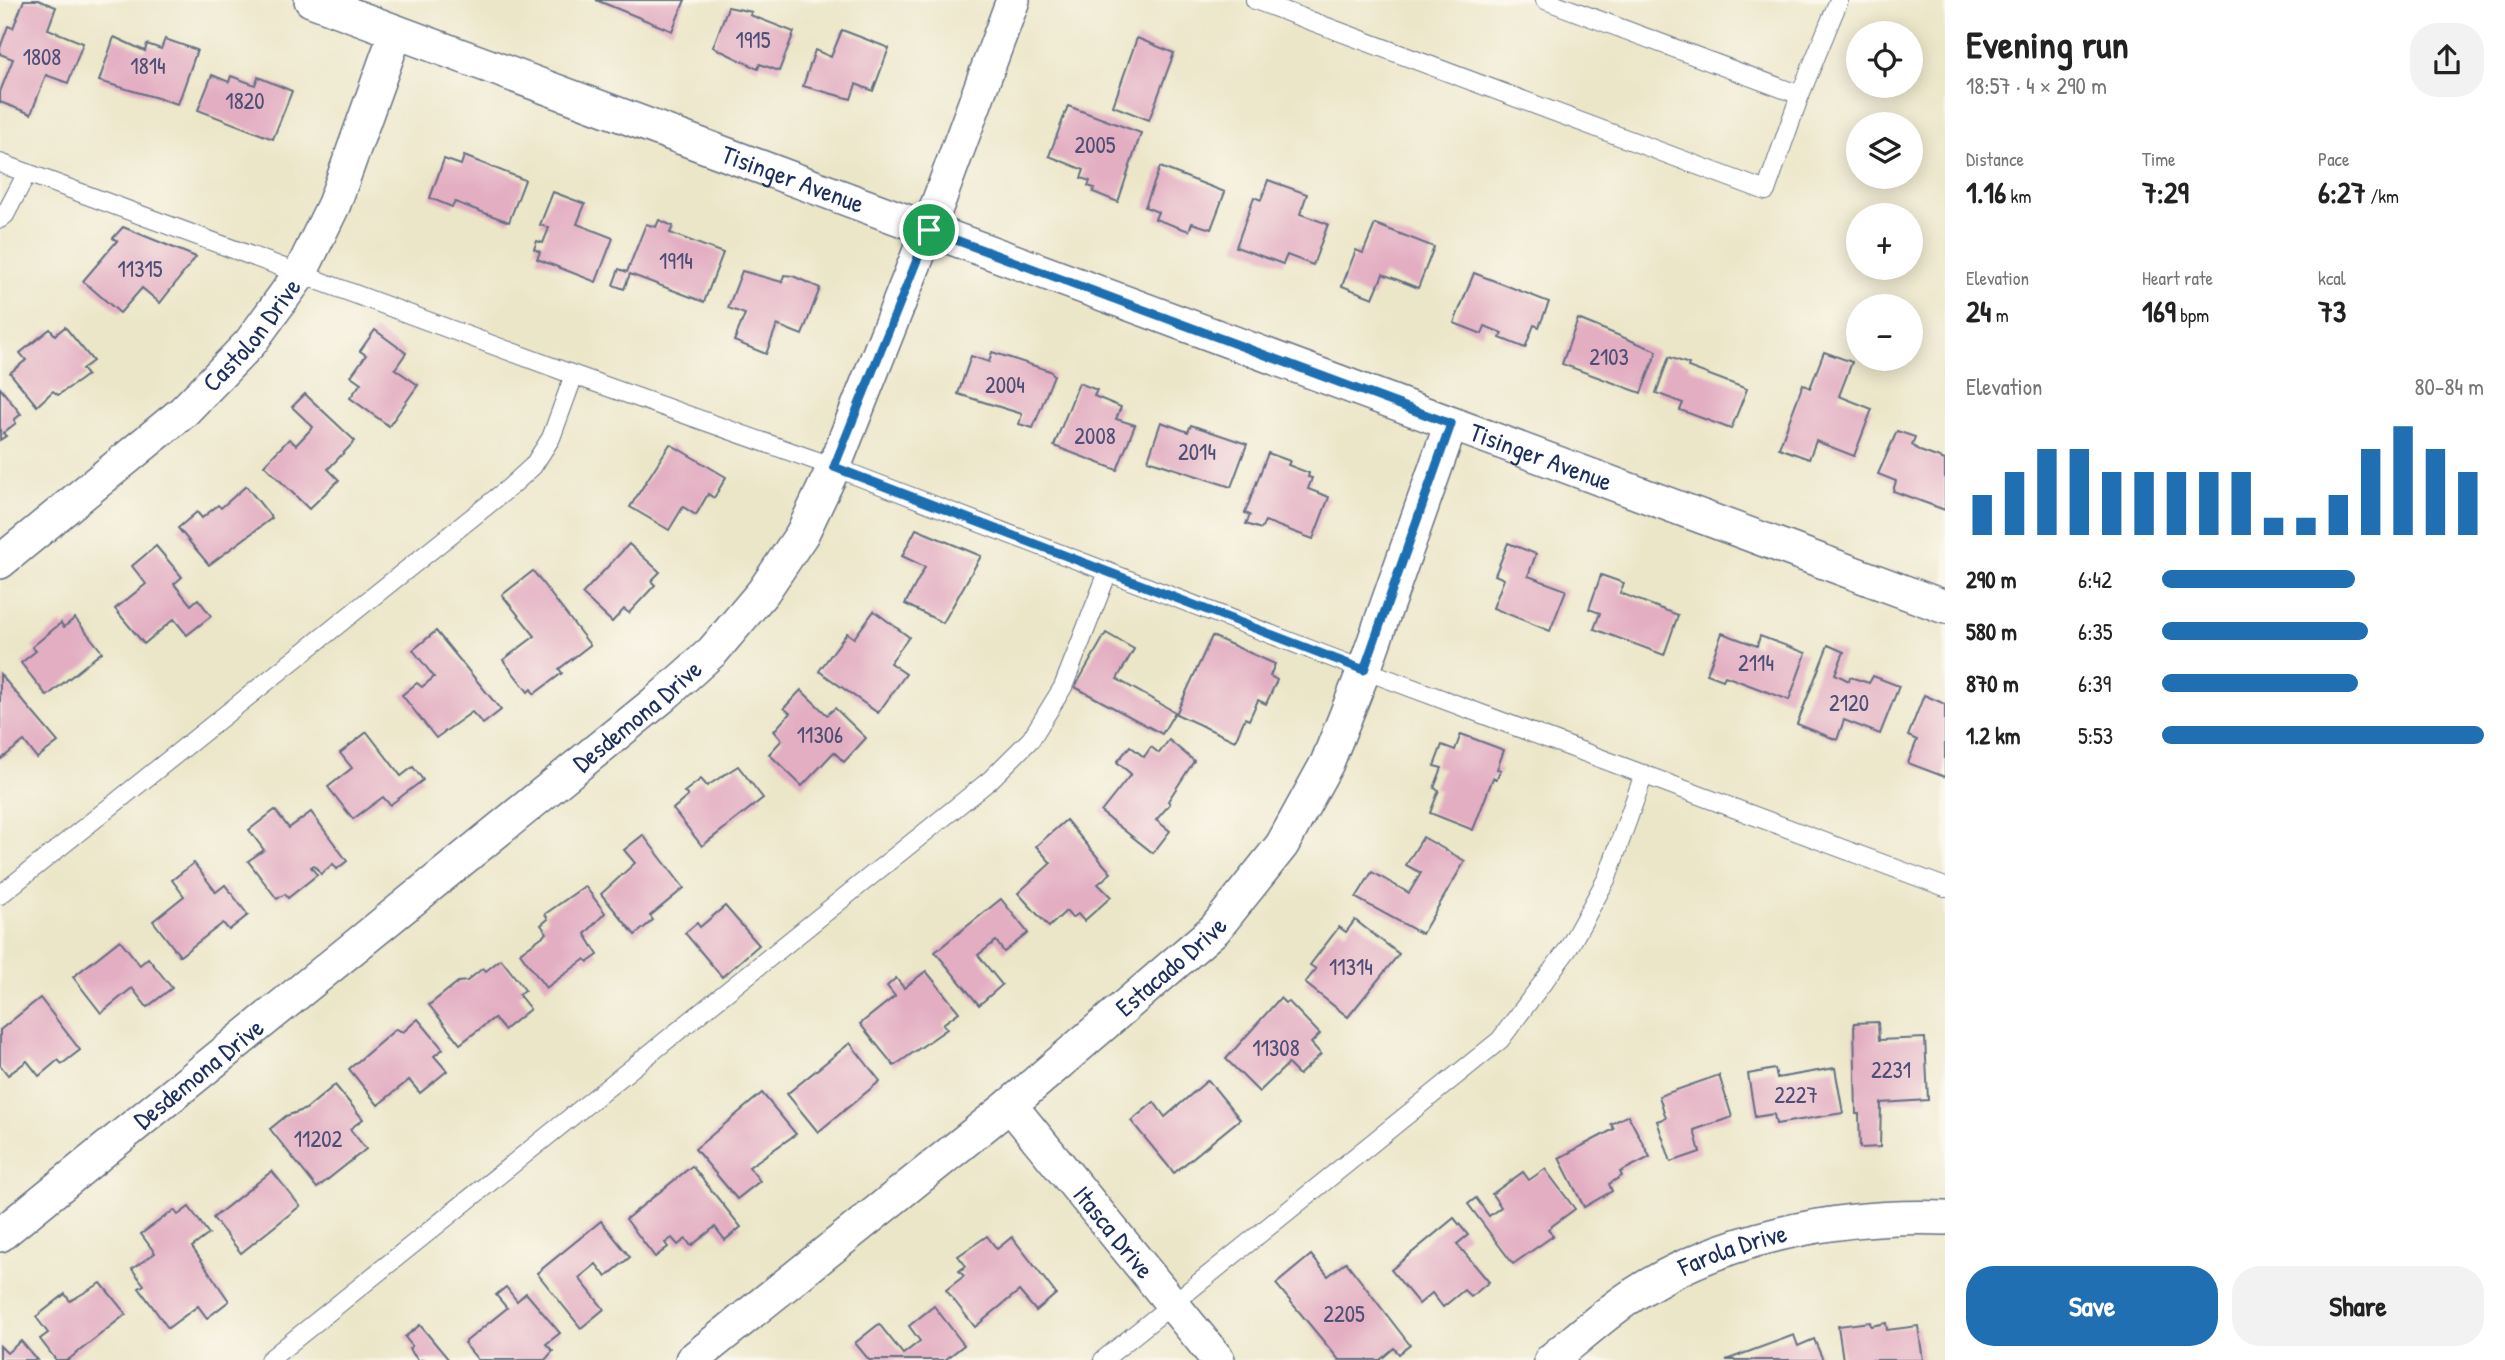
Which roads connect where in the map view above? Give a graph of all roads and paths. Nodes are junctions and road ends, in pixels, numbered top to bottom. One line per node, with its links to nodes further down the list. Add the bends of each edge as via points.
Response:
1 (311, 0): 6 (street, Tisinger Avenue)
2 (1013, 0): 11 (street, Desdemona Drive)
3 (1255, 0): 7 (lane, via 1766,191)
4 (1545, 0): 7 (lane)
5 (1839, 0): 7 (lane)
6 (396, 32): 11 (street, Tisinger Avenue); 12 (street, Castolon Drive, via 334,205)
7 (1800, 95)
8 (0, 163): 9 (lane)
9 (27, 173): 10 (lane); 12 (lane)
10 (0, 219)
11 (929, 230): 14 (street, Tisinger Avenue); 15 (street, Desdemona Drive)
12 (300, 274): 13 (lane); 16 (street, Castolon Drive, via 250,343 183,412)
13 (574, 375): 15 (lane); 22 (lane, via 551,438 533,466 510,488)
14 (1451, 424): 18 (street, Tisinger Avenue); 19 (street, Estacado Drive)
15 (834, 467): 17 (lane); 25 (street, Desdemona Drive, via 802,534 763,592 713,651)
16 (0, 562)
17 (1108, 572): 19 (lane); 27 (lane, via 1062,687 1031,739 990,780)
18 (1945, 607)
19 (1364, 670): 20 (lane); 23 (street, Estacado Drive, via 1327,763 1282,845 1215,929)
20 (1644, 774): 21 (lane); 26 (lane, via 1606,878 1575,937 1500,1040)
21 (1945, 887)
22 (0, 895)
23 (1010, 1105): 26 (street, Itasca Drive); 28 (street, Estacado Drive)
24 (1945, 1218): 31 (street, Farola Drive, via 1815,1227 1750,1241 1677,1270 1630,1297)
25 (0, 1235)
26 (1173, 1304): 29 (lane); 30 (street, Itasca Drive)
27 (269, 1360)
28 (692, 1360)
29 (1103, 1360)
30 (1219, 1360)
31 (1551, 1360)

